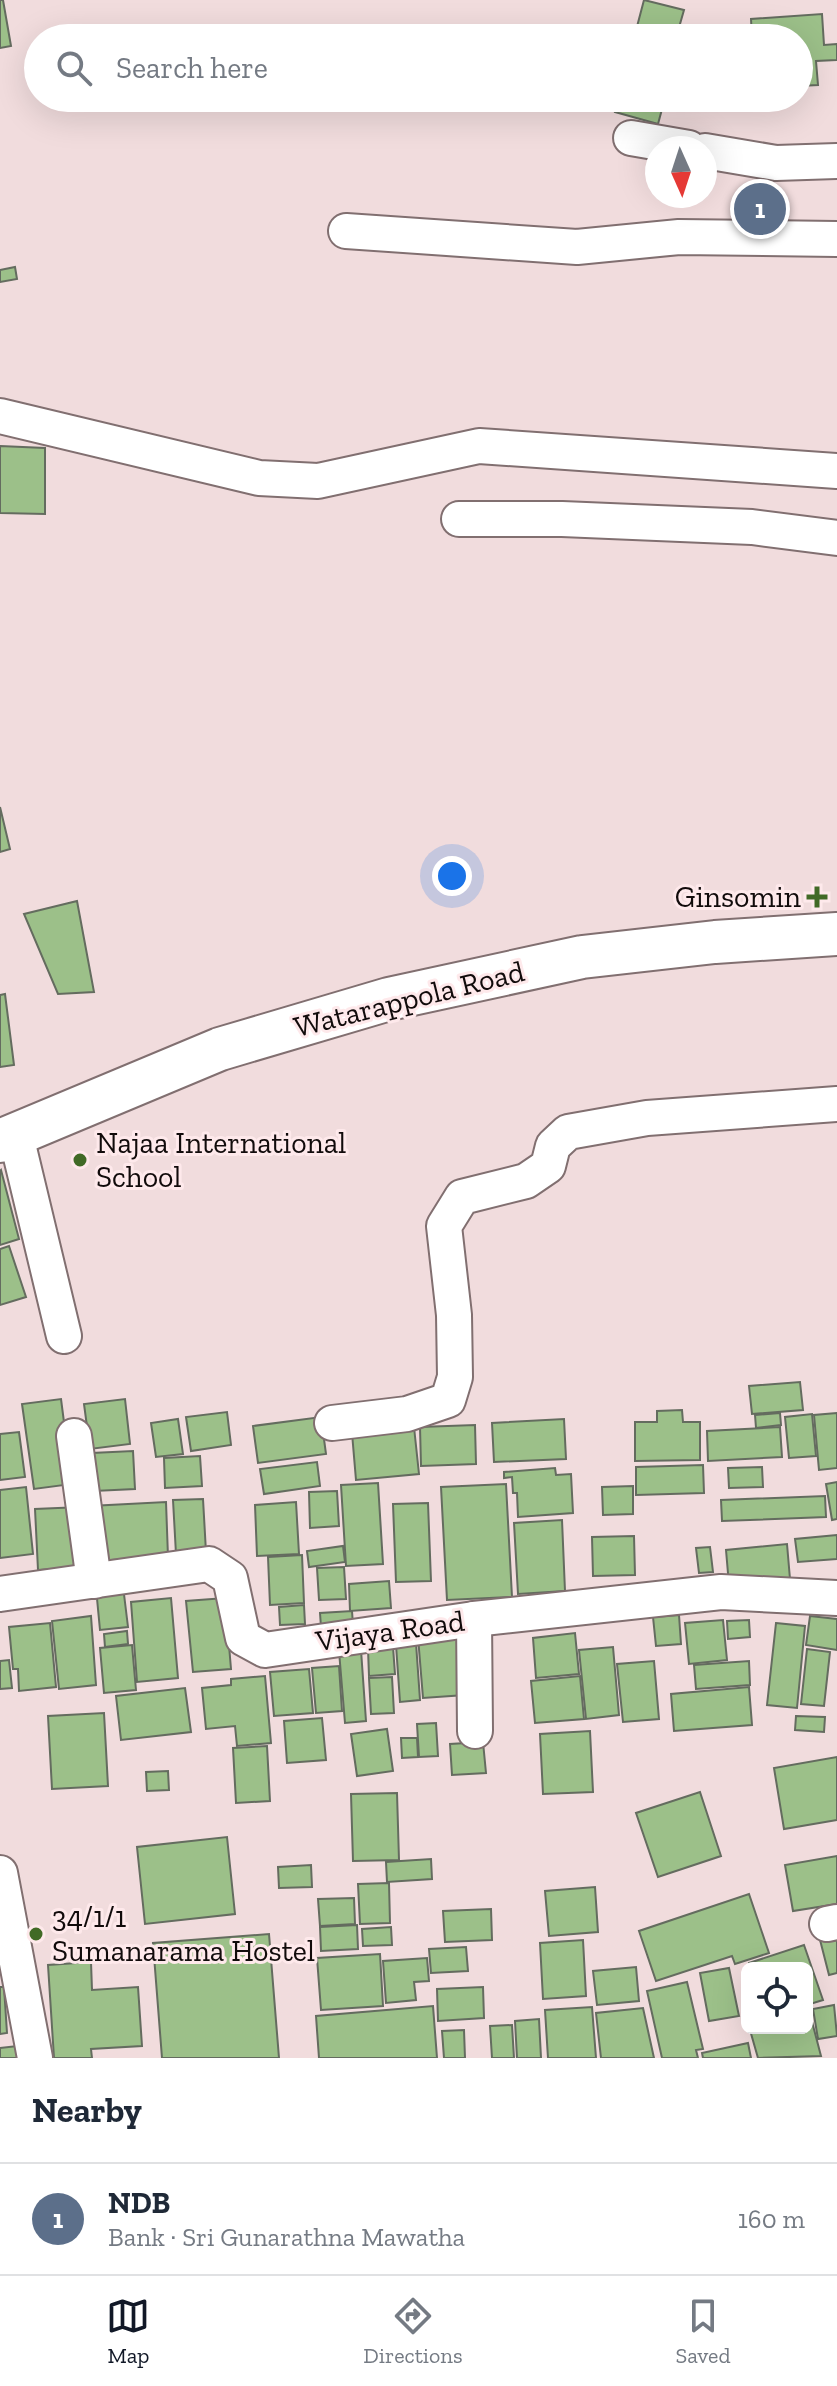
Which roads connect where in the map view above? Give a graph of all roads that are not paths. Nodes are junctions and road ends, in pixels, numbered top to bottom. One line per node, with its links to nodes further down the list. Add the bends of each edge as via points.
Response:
1 (631, 138): 2 (street)
2 (645, 140)
3 (717, 153): 4 (street, via 776,163)
4 (837, 161)
5 (346, 231): 6 (street, via 577,247 679,237)
6 (837, 239)
7 (0, 416): 8 (street, via 259,478 318,481 479,446)
8 (837, 471)
9 (459, 519): 10 (street, via 752,527)
10 (837, 538)
11 (837, 934): 13 (street, Watarappola Road, via 582,957 389,999 220,1049)
12 (837, 1104): 15 (street, via 647,1118 568,1132 553,1146 548,1166 526,1181 462,1197 444,1226 454,1315 455,1377 448,1400 407,1414)
13 (8, 1138): 14 (street)
14 (64, 1336)
15 (332, 1423)
16 (74, 1436): 17 (street)
17 (94, 1581): 18 (street, Vijaya Road); 20 (street, Vijaya Road, via 209,1564 230,1578 243,1638 265,1650)
18 (0, 1594)
19 (837, 1598): 20 (street, Vijaya Road, via 721,1592)
20 (474, 1619): 21 (street)
21 (475, 1731)
22 (0, 1873): 23 (street)
23 (35, 2058)

